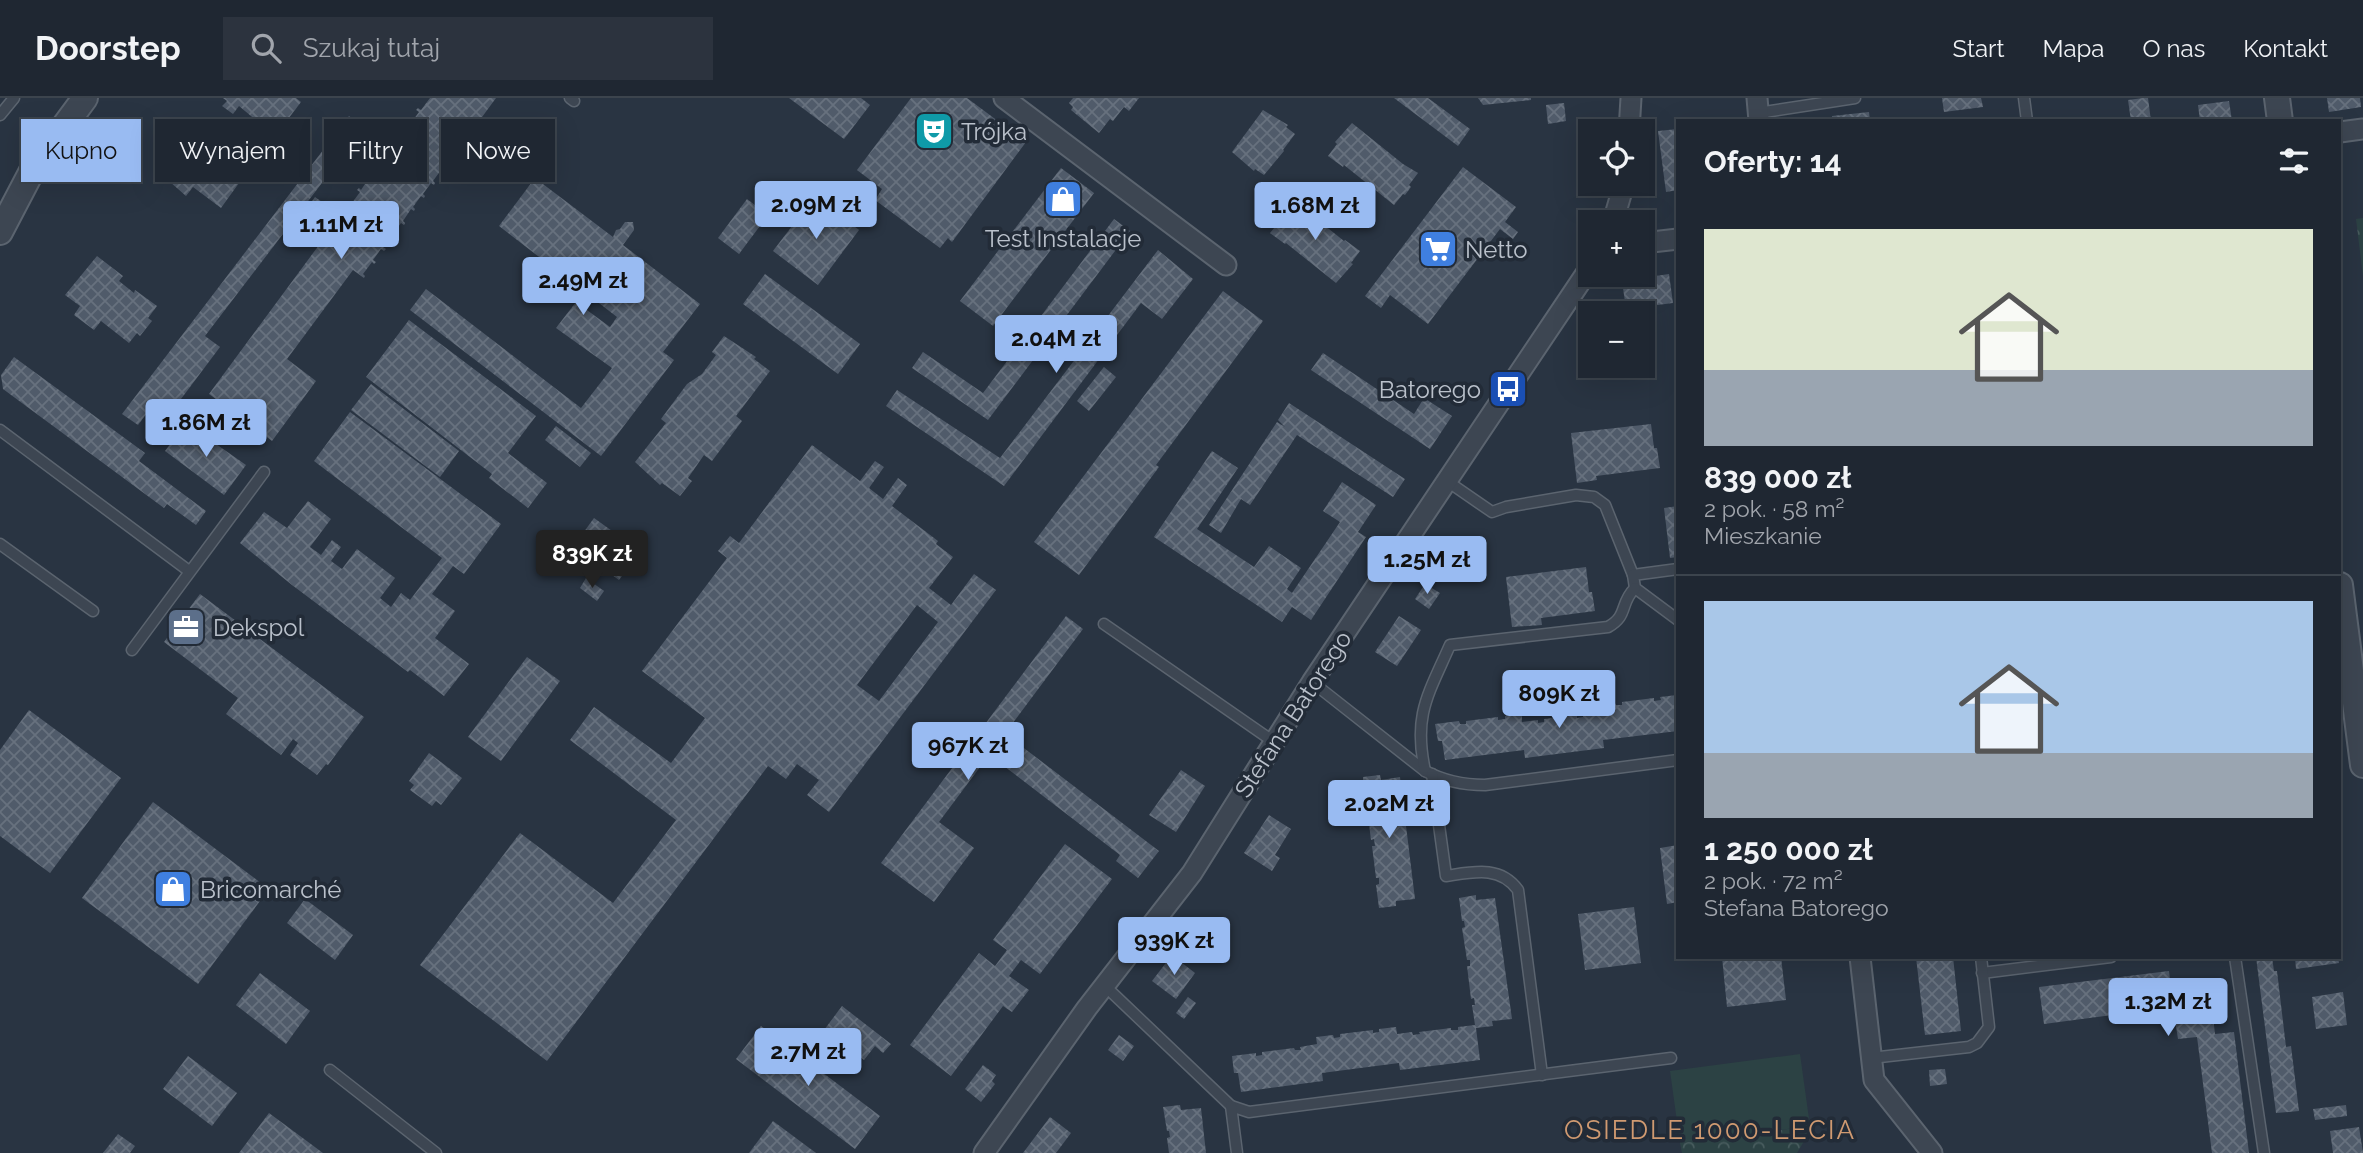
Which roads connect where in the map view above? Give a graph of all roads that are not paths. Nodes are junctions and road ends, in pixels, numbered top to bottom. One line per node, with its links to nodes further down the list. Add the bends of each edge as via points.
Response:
1 (14, 98): 9 (lane)
2 (85, 98): 15 (street)
3 (1004, 98): 19 (street)
4 (1631, 98): 10 (street)
5 (1855, 98): 8 (lane)
6 (2024, 98): 11 (lane)
7 (2277, 98): 12 (street)
8 (1758, 110)
9 (0, 115)
10 (1630, 119)
11 (2027, 119)
12 (2280, 119)
13 (2363, 129): 14 (street)
14 (2341, 132)
15 (7, 200): 16 (street)
16 (0, 232)
17 (1676, 239): 18 (street)
18 (1655, 242)
19 (1226, 265)
20 (1578, 285): 23 (street, Stefana Batorego)
21 (0, 430): 26 (lane)
22 (264, 472): 26 (lane)
23 (1447, 481): 27 (lane, via 1492,512 1576,495 1594,497 1605,505); 34 (street, Stefana Batorego)
24 (0, 544): 30 (lane)
25 (1676, 569): 27 (lane)
26 (189, 571): 33 (lane)
27 (1633, 575): 28 (lane)
28 (1635, 588): 31 (lane); 39 (lane, via 1626,597 1618,622 1608,628 1450,645 1421,714 1420,738)
29 (2341, 601): 35 (street)
30 (93, 611)
31 (1676, 619)
32 (1104, 624): 36 (lane)
33 (132, 650)
34 (1312, 681): 36 (street, Stefana Batorego); 39 (lane)
35 (2347, 694): 38 (street)
36 (1274, 742): 45 (street, Stefana Batorego, via 1192,873)
37 (1676, 760): 39 (lane, via 1485,785 1458,783)
38 (2363, 765)
39 (1429, 772): 49 (lane, via 1446,876 1496,873 1518,890)
40 (1860, 959): 47 (street)
41 (1980, 959): 44 (lane)
42 (2095, 959): 44 (lane)
43 (2235, 959): 55 (lane)
44 (1982, 973): 47 (lane, via 1989,1027 1977,1044)
45 (1105, 986): 50 (lane); 52 (street, Stefana Batorego)
46 (1671, 1058): 49 (lane)
47 (1871, 1058): 54 (street, via 1874,1080)
48 (330, 1070): 51 (lane)
49 (1542, 1075): 50 (lane, via 1260,1112)
50 (1231, 1106): 53 (lane)
51 (436, 1153)
52 (984, 1153)
53 (1237, 1153)
54 (1932, 1153)
55 (2264, 1153)

